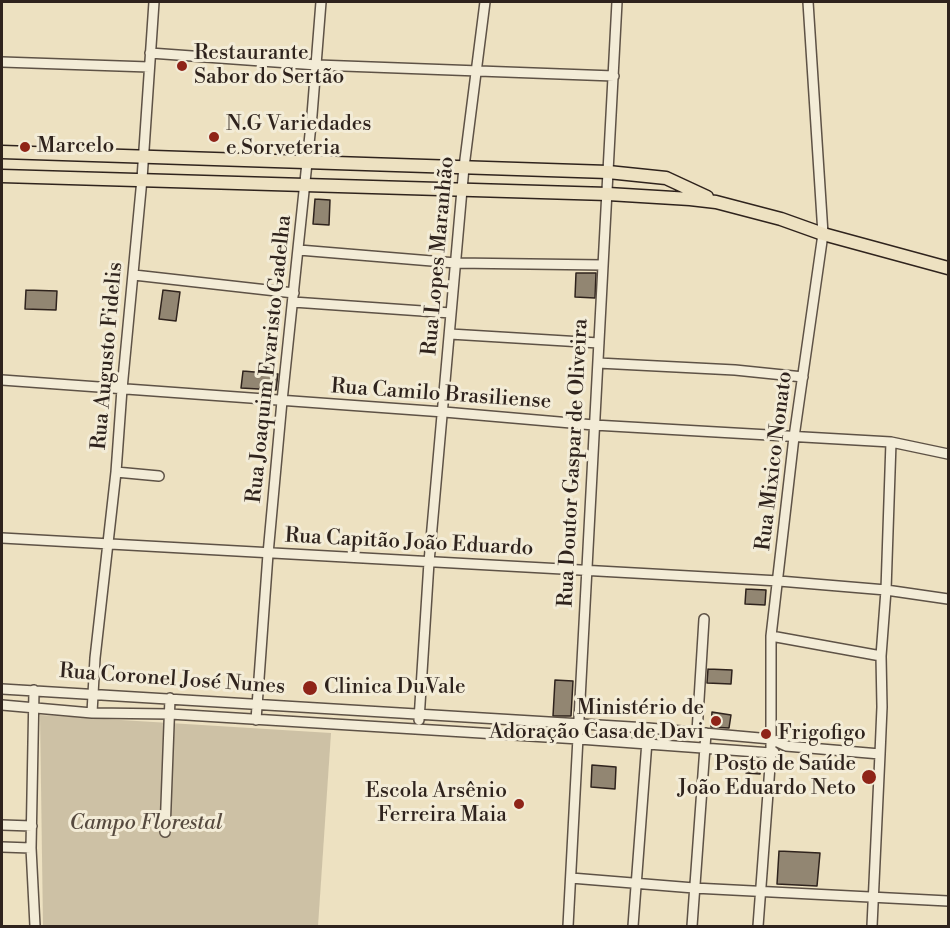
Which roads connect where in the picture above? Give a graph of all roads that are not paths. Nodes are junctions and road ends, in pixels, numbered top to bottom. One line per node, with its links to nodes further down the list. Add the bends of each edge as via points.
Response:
1 (154, 2): 6 (street, Rua Augusto Fidelis)
2 (321, 2): 8 (street, Rua Joaquim Evaristo Gadelha)
3 (485, 2): 10 (street, Rua Lopes Maranhão)
4 (617, 2): 11 (street, Rua Doutor Gaspar de Oliveira)
5 (808, 2): 23 (street, Rua Mixico Nonato)
6 (150, 53): 8 (street); 9 (street, Rua Augusto Fidelis)
7 (2, 62): 9 (street)
8 (316, 65): 10 (street); 14 (street, Rua Joaquim Evaristo Gadelha)
9 (149, 67): 13 (street, Rua Augusto Fidelis)
10 (475, 70): 11 (street); 15 (street, Rua Lopes Maranhão)
11 (614, 75): 16 (street, Rua Doutor Gaspar de Oliveira)
12 (2, 152): 13 (main road)
13 (144, 155): 14 (main road); 18 (street, Rua Augusto Fidelis)
14 (306, 161): 15 (main road); 19 (street, Rua Joaquim Evaristo Gadelha)
15 (464, 167): 16 (main road); 20 (street, Rua Lopes Maranhão)
16 (608, 172): 21 (street, Rua Doutor Gaspar de Oliveira); 22 (main road, via 666,178)
17 (2, 176): 18 (main road)
18 (142, 179): 19 (main road); 28 (street, Rua Augusto Fidelis)
19 (304, 185): 20 (main road); 24 (street, Rua Joaquim Evaristo Gadelha)
20 (462, 190): 21 (main road); 25 (street, Rua Lopes Maranhão)
21 (608, 194): 22 (main road); 26 (street, Rua Doutor Gaspar de Oliveira)
22 (716, 202): 23 (main road)
23 (823, 234): 27 (main road); 34 (street, Rua Mixico Nonato)
24 (299, 250): 25 (street); 29 (street, Rua Joaquim Evaristo Gadelha)
25 (456, 262): 26 (street); 30 (street, Rua Lopes Maranhão)
26 (603, 265): 32 (street, Rua Doutor Gaspar de Oliveira)
27 (948, 268)
28 (134, 275): 29 (street); 36 (street, Rua Augusto Fidelis)
29 (294, 297): 30 (street); 37 (street, Rua Joaquim Evaristo Gadelha)
30 (451, 313): 31 (street, Rua Lopes Maranhão)
31 (450, 334): 32 (street); 38 (street, Rua Lopes Maranhão)
32 (599, 342): 33 (street, Rua Doutor Gaspar de Oliveira)
33 (598, 363): 34 (street); 39 (street, Rua Doutor Gaspar de Oliveira)
34 (803, 377): 40 (street, Rua Mixico Nonato)
35 (2, 380): 36 (street, Rua Camilo Brasiliense)
36 (122, 389): 37 (street, Rua Camilo Brasiliense); 43 (street, Rua Augusto Fidelis)
37 (282, 401): 38 (street, Rua Camilo Brasiliense); 47 (street, Rua Joaquim Evaristo Gadelha)
38 (444, 412): 39 (street, Rua Camilo Brasiliense); 48 (street, Rua Lopes Maranhão)
39 (594, 425): 40 (street, Rua Camilo Brasiliense); 49 (street, Rua Doutor Gaspar de Oliveira)
40 (794, 437): 41 (street, Rua Camilo Brasiliense); 50 (street, Rua Mixico Nonato)
41 (891, 442): 42 (street, Rua Camilo Brasiliense); 51 (street)
42 (948, 454)
43 (116, 472): 44 (street); 46 (street, Rua Augusto Fidelis)
44 (159, 476)
45 (2, 538): 46 (street, Rua Capitão João Eduardo)
46 (107, 545): 47 (street, Rua Capitão João Eduardo); 58 (street, Rua Augusto Fidelis)
47 (268, 554): 48 (street, Rua Capitão João Eduardo); 60 (street, Rua Joaquim Evaristo Gadelha)
48 (429, 562): 49 (street, Rua Capitão João Eduardo); 65 (street, Rua Lopes Maranhão)
49 (586, 569): 50 (street, Rua Capitão João Eduardo); 67 (street, Rua Doutor Gaspar de Oliveira)
50 (779, 581): 51 (street, Rua Capitão João Eduardo); 54 (street, Rua Mixico Nonato)
51 (886, 590): 52 (street, Rua Capitão João Eduardo); 55 (street)
52 (948, 598)
53 (704, 620): 70 (street)
54 (771, 636): 55 (street); 72 (street, Rua Mixico Nonato)
55 (881, 656): 77 (street)
56 (2, 689): 57 (street, Rua Coronel José Nunes)
57 (34, 690): 58 (street, Rua Coronel José Nunes); 62 (street)
58 (94, 694): 59 (street, Rua Coronel José Nunes); 63 (street, Rua Augusto Fidelis)
59 (170, 698): 60 (street, Rua Coronel José Nunes); 64 (street)
60 (257, 704): 65 (street, Rua Coronel José Nunes); 66 (street, Rua Joaquim Evaristo Gadelha)
61 (2, 705): 62 (street, Rua Coronel José Nunes)
62 (33, 708): 63 (street, Rua Coronel José Nunes); 79 (street)
63 (92, 712): 64 (street, Rua Coronel José Nunes)
64 (170, 714): 66 (street, Rua Coronel José Nunes); 80 (street)
65 (419, 716): 67 (street, Rua Coronel José Nunes); 69 (street, Rua Lopes Maranhão)
66 (256, 720): 69 (street, Rua Coronel José Nunes)
67 (579, 725): 68 (street, Rua Coronel José Nunes); 71 (street, Rua Doutor Gaspar de Oliveira)
68 (648, 728): 70 (street, Rua Coronel José Nunes); 73 (street)
69 (419, 729): 71 (street, Rua Coronel José Nunes)
70 (702, 732): 72 (street, Rua Coronel José Nunes); 75 (street)
71 (579, 739): 73 (street, Rua Coronel José Nunes); 83 (street, Rua Doutor Gaspar de Oliveira)
72 (771, 739): 74 (street, Rua Coronel José Nunes); 76 (street, Rua Mixico Nonato)
73 (646, 745): 75 (street, Rua Coronel José Nunes); 84 (street)
74 (786, 746): 76 (street); 77 (street)
75 (705, 748): 76 (street, Rua Coronel José Nunes); 85 (street)
76 (771, 753): 86 (street, Rua Mixico Nonato)
77 (880, 754): 87 (street)
78 (2, 825): 79 (street)
79 (32, 826): 82 (street)
80 (165, 832)
81 (2, 847): 82 (street)
82 (31, 848): 89 (street)
83 (571, 878): 84 (street); 90 (street, Rua Doutor Gaspar de Oliveira)
84 (635, 884): 85 (street); 91 (street)
85 (694, 888): 86 (street); 92 (street)
86 (760, 891): 87 (street); 93 (street, Rua Mixico Nonato)
87 (873, 899): 88 (street); 94 (street)
88 (948, 901)
89 (35, 927)
90 (568, 927)
91 (633, 927)
92 (692, 927)
93 (758, 927)
94 (872, 927)

